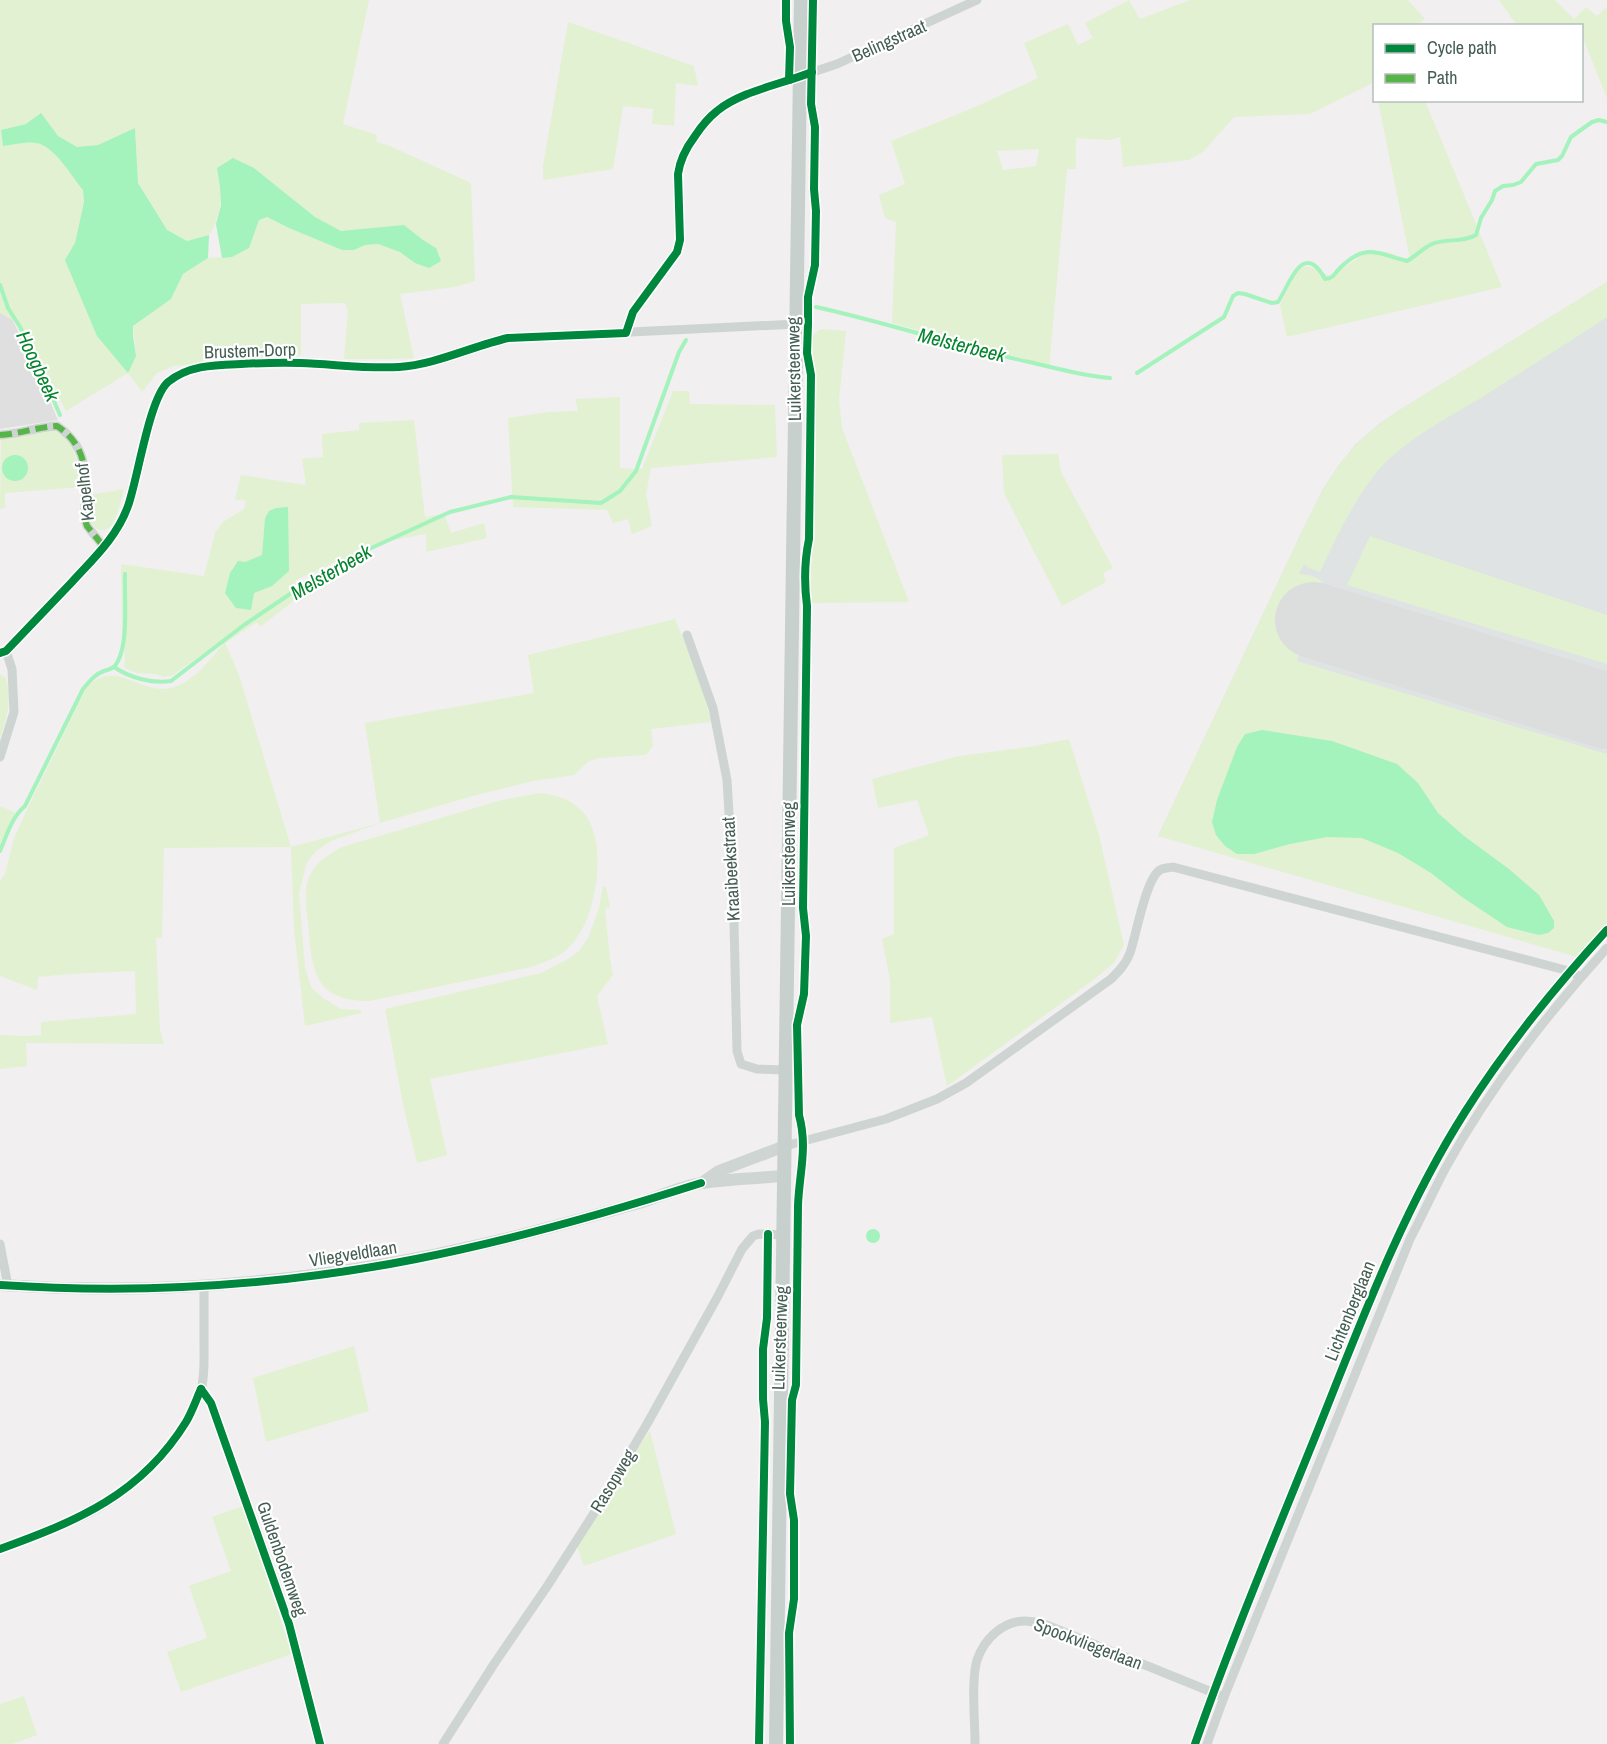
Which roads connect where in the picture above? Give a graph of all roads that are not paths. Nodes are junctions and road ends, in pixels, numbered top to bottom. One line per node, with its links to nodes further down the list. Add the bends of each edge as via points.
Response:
1 (801, 0): 3 (main road, Luikersteenweg)
2 (977, 0): 3 (street, Belingstraat, via 876,48)
3 (800, 77): 4 (main road, Luikersteenweg); 5 (street, Belingstraat, via 730,102 710,118 688,145 678,174 677,252 633,312)
4 (797, 324): 5 (street, Brustem-Dorp); 13 (main road, Luikersteenweg)
5 (626, 333): 7 (street, Brustem-Dorp, via 508,338 402,367 300,363 194,368 166,384 155,402 128,506)
6 (0, 435): 7 (street, Kapelhof, via 57,426 72,439 83,458 87,526)
7 (104, 547): 9 (street, Brustem-Dorp)
8 (687, 635): 13 (street, Kraaibeekstraat, via 713,708 727,780 737,1051 741,1064 757,1070)
9 (3, 652): 10 (street, Brustem-Dorp, via 12,669 14,712)
10 (0, 757)
11 (1607, 948): 12 (street, Lichtenberglaan)
12 (1581, 977): 14 (street, via 1173,867 1154,875 1123,968 966,1083 886,1119); 23 (street, Lichtenberglaan, via 1510,1066 1446,1169 1410,1239)
13 (785, 1070): 14 (main road, Luikersteenweg)
14 (784, 1146): 15 (main road, Luikersteenweg); 16 (main road, Vliegveldlaan, via 719,1171)
15 (784, 1176): 16 (main road, Vliegveldlaan); 17 (main road, Luikersteenweg)
16 (701, 1183): 19 (main road, Vliegveldlaan, via 534,1232 437,1255 283,1279)
17 (784, 1235): 25 (street, Rasopweg, via 759,1234 742,1249 596,1510); 26 (main road, Luikersteenweg)
18 (0, 1244): 20 (street, Vliegveldlaan)
19 (204, 1285): 20 (main road, Vliegveldlaan, via 138,1289); 21 (street)
20 (4, 1286)
21 (201, 1389): 22 (street, via 172,1442 117,1496 82,1516); 24 (street, Guldenbodemweg, via 211,1403 289,1624)
22 (0, 1549)
23 (1224, 1697): 27 (street, Spookvliegerlaan, via 1044,1624 1008,1624 997,1630 977,1659); 28 (street, Lichtenberglaan)
24 (321, 1744)
25 (443, 1744)
26 (776, 1744)
27 (975, 1744)
28 (1207, 1744)

